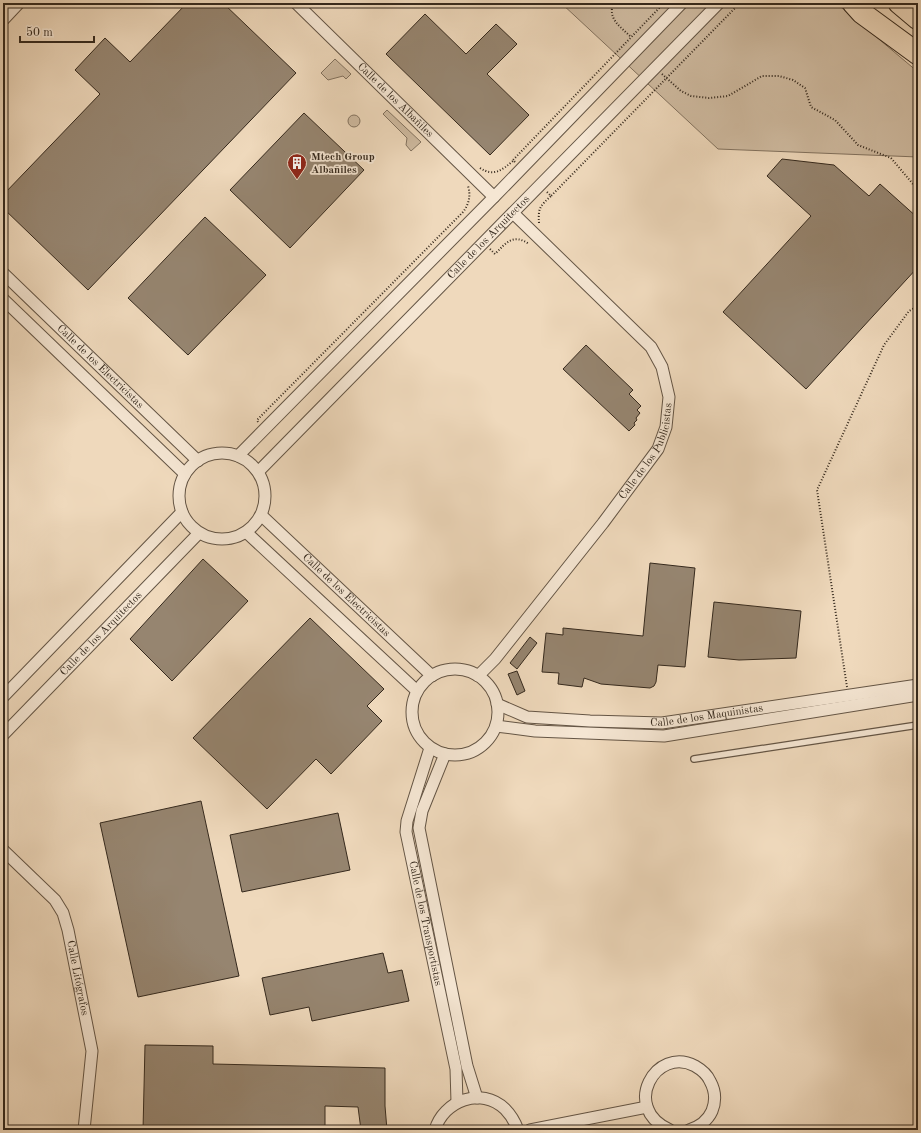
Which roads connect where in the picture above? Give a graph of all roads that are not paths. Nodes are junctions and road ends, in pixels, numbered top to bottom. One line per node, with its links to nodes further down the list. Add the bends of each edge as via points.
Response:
1 (20, 3): 8 (street)
2 (296, 3): 10 (street, Calle de los Albañiles)
3 (682, 3): 10 (street)
4 (719, 3): 11 (street, Calle de los Arquitectos)
5 (853, 3): 9 (highway, via 862,13)
6 (899, 3): 7 (highway)
7 (918, 19)
8 (3, 20)
9 (918, 54)
10 (494, 197): 14 (street)
11 (513, 213): 16 (street, Calle de los Arquitectos); 23 (street, Calle de los Publicistas, via 651,346 662,368 669,397 666,427 658,449 603,523 495,659)
12 (3, 274): 15 (street, Calle de los Electricistas)
13 (3, 299): 17 (street, Calle de los Electricistas)
14 (238, 456): 15 (street, via 210,454); 16 (street)
15 (198, 461): 17 (street)
16 (258, 472): 19 (street, via 264,486 265,501)
17 (185, 474): 18 (street, via 180,486)
18 (182, 512): 21 (street, via 189,524); 27 (street)
19 (261, 515): 20 (street); 22 (street, Calle de los Electricistas)
20 (246, 532): 21 (street, via 223,539); 25 (street, Calle de los Electricistas)
21 (199, 533): 31 (street, Calle de los Arquitectos)
22 (432, 676): 23 (street, via 455,669); 25 (street, via 423,682)
23 (478, 676): 28 (street, via 490,688)
24 (918, 685): 28 (street, Calle de los Maquinistas, via 662,723 527,717)
25 (417, 691): 32 (street, via 412,703 414,728)
26 (918, 695): 30 (street, Calle de los Maquinistas, via 664,736 535,731)
27 (3, 697)
28 (497, 704): 30 (street)
29 (918, 725): 34 (lane)
30 (496, 726): 33 (street, via 482,746 458,755)
31 (3, 735)
32 (430, 748): 33 (street); 37 (street, Calle de los Transportistas, via 407,821 406,832 456,1069)
33 (445, 754): 36 (street, Calle de los Transportistas, via 422,811 419,828 467,1066)
34 (694, 759)
35 (3, 850): 39 (street, Calle Litógrafos, via 55,900 63,913 68,930 92,1051)
36 (477, 1098): 37 (street); 41 (street, via 492,1101 504,1108 514,1119)
37 (457, 1102): 40 (street, via 445,1111)
38 (647, 1107): 42 (street); 43 (street, via 652,1118); 44 (street, via 647,1086 652,1076 660,1069 681,1062 701,1069 709,1077 715,1099 706,1121)
39 (84, 1130)
40 (435, 1130)
41 (518, 1130)
42 (530, 1130)
43 (670, 1130)
44 (689, 1130)

